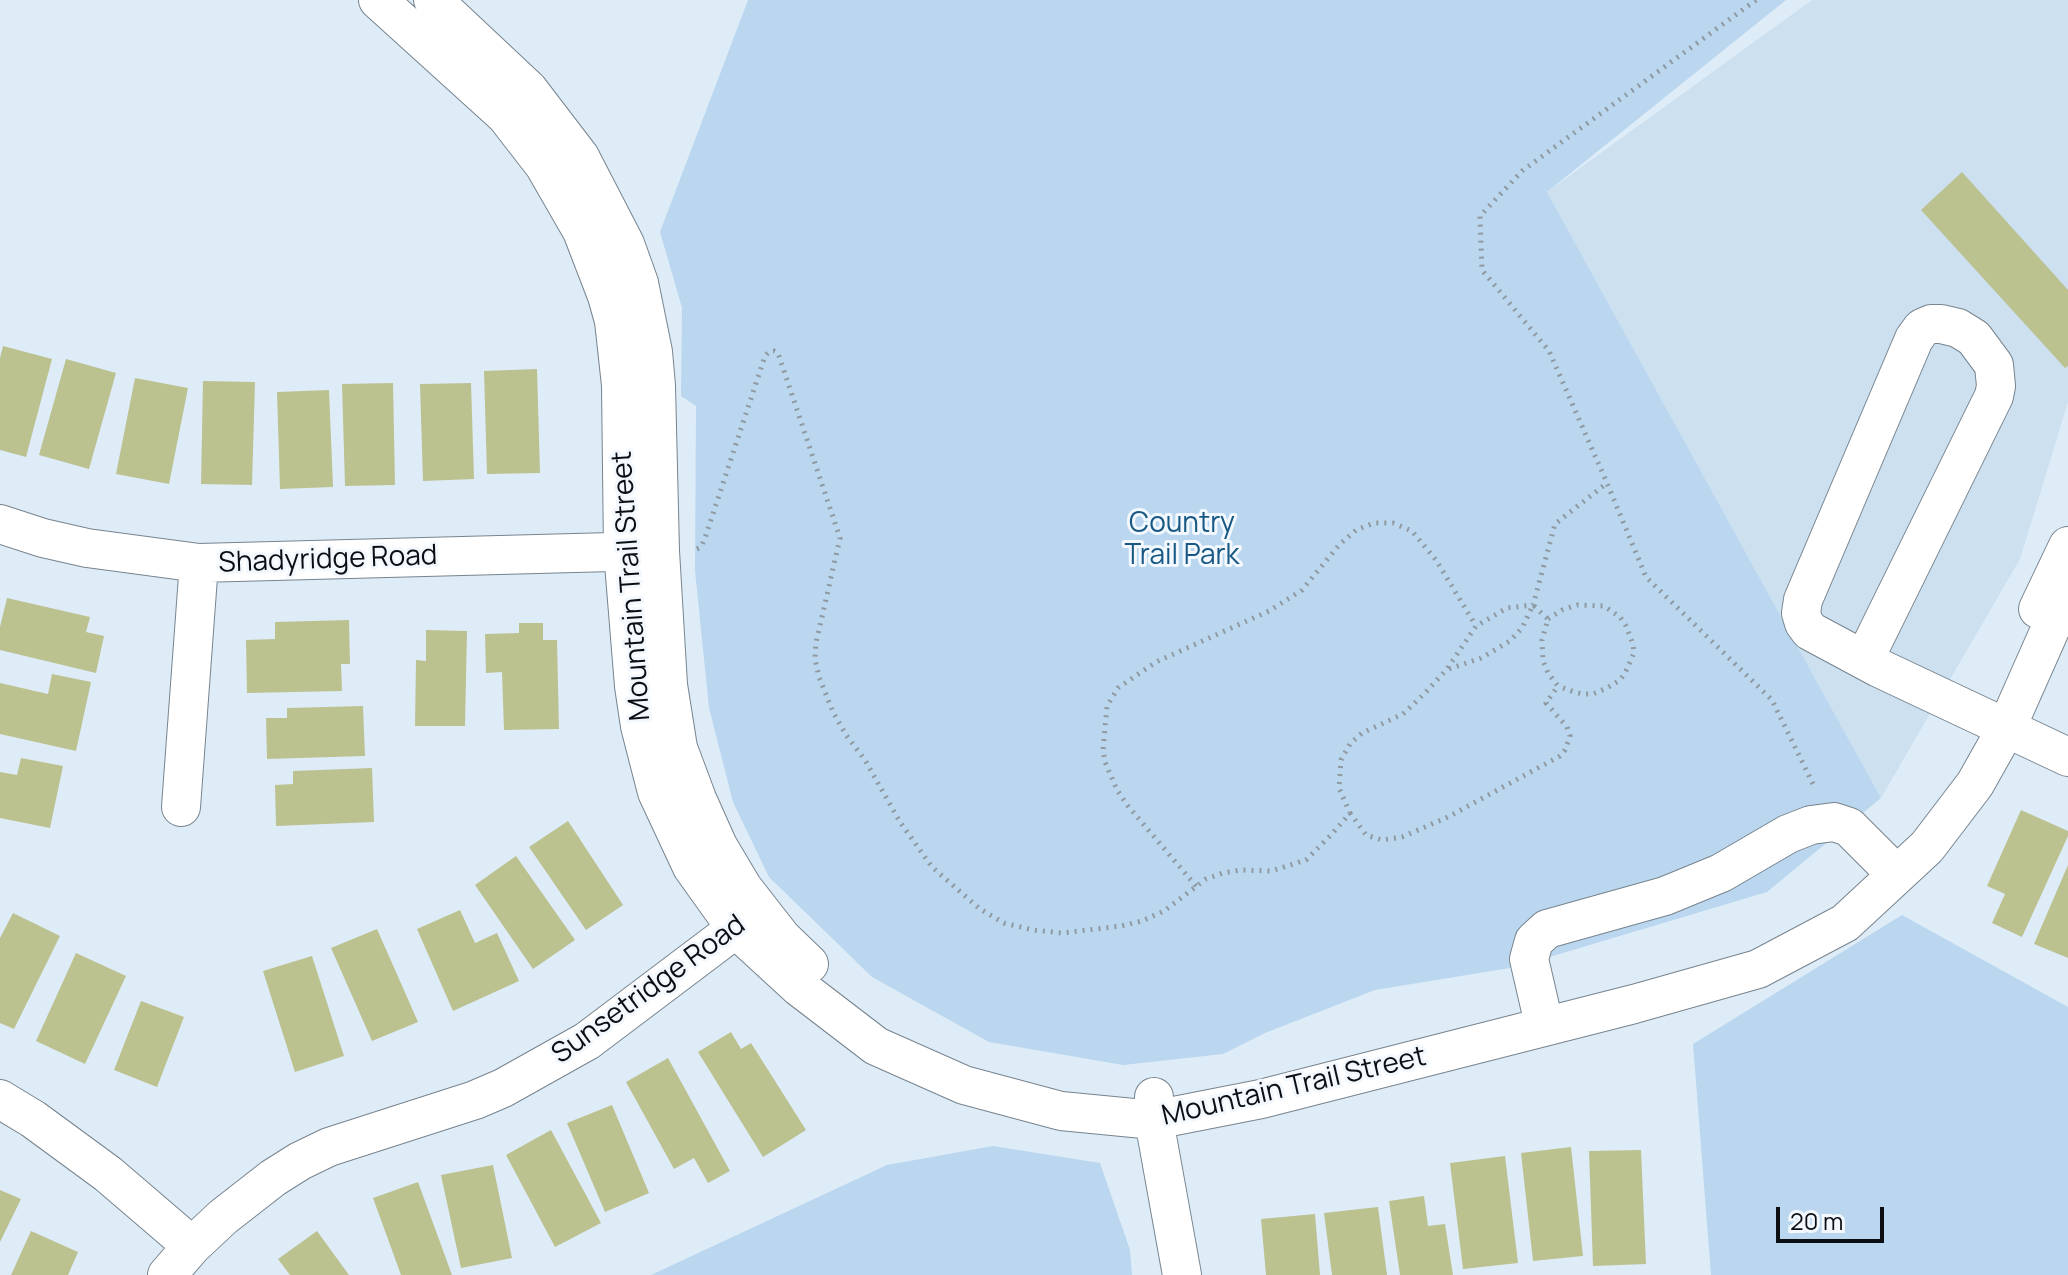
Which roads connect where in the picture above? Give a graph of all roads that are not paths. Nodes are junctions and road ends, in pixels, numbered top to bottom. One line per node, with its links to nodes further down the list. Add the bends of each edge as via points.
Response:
1 (378, 0): 5 (street, Mountain Trail Street, via 506,116 544,165 582,231 614,321)
2 (433, 0): 5 (street, Mountain Trail Street, via 528,89 580,157 625,244 647,314 656,386)
3 (0, 524): 6 (street, Shadyridge Road, via 87,548)
4 (2068, 546): 9 (street, Mountain Trail Street)
5 (642, 551): 6 (street, Shadyridge Road); 13 (street, Mountain Trail Street, via 678,748 718,846 743,888)
6 (199, 563): 11 (street)
7 (2068, 589): 9 (street, Mountain Trail Street)
8 (1864, 660): 8 (street, via 1994,396 1994,365 1974,338 1958,328 1931,324 1914,339 1803,600 1801,613 1810,631); 9 (street)
9 (1996, 724): 10 (street); 12 (street, Mountain Trail Street); 16 (street, Mountain Trail Street, via 1975,784 1927,847 1845,923 1758,969 1261,1099)
10 (2068, 757)
11 (181, 807)
12 (1887, 865): 14 (street, Mountain Trail Street, via 1821,919 1762,947); 14 (street, via 1849,827 1834,822 1811,825 1665,896 1547,929 1534,941 1529,959)
13 (748, 920): 16 (street, Mountain Trail Street, via 782,938 838,992 894,1029 973,1070 1063,1093); 17 (street, Sunsetridge Road, via 587,1041 475,1100 300,1161)
14 (1541, 1011): 16 (street, Mountain Trail Street, via 1195,1089)
15 (0, 1099): 17 (street, via 108,1174)
16 (1154, 1107): 19 (street)
17 (192, 1246): 18 (street, Sunsetridge Road)
18 (167, 1275)
19 (1182, 1275)

